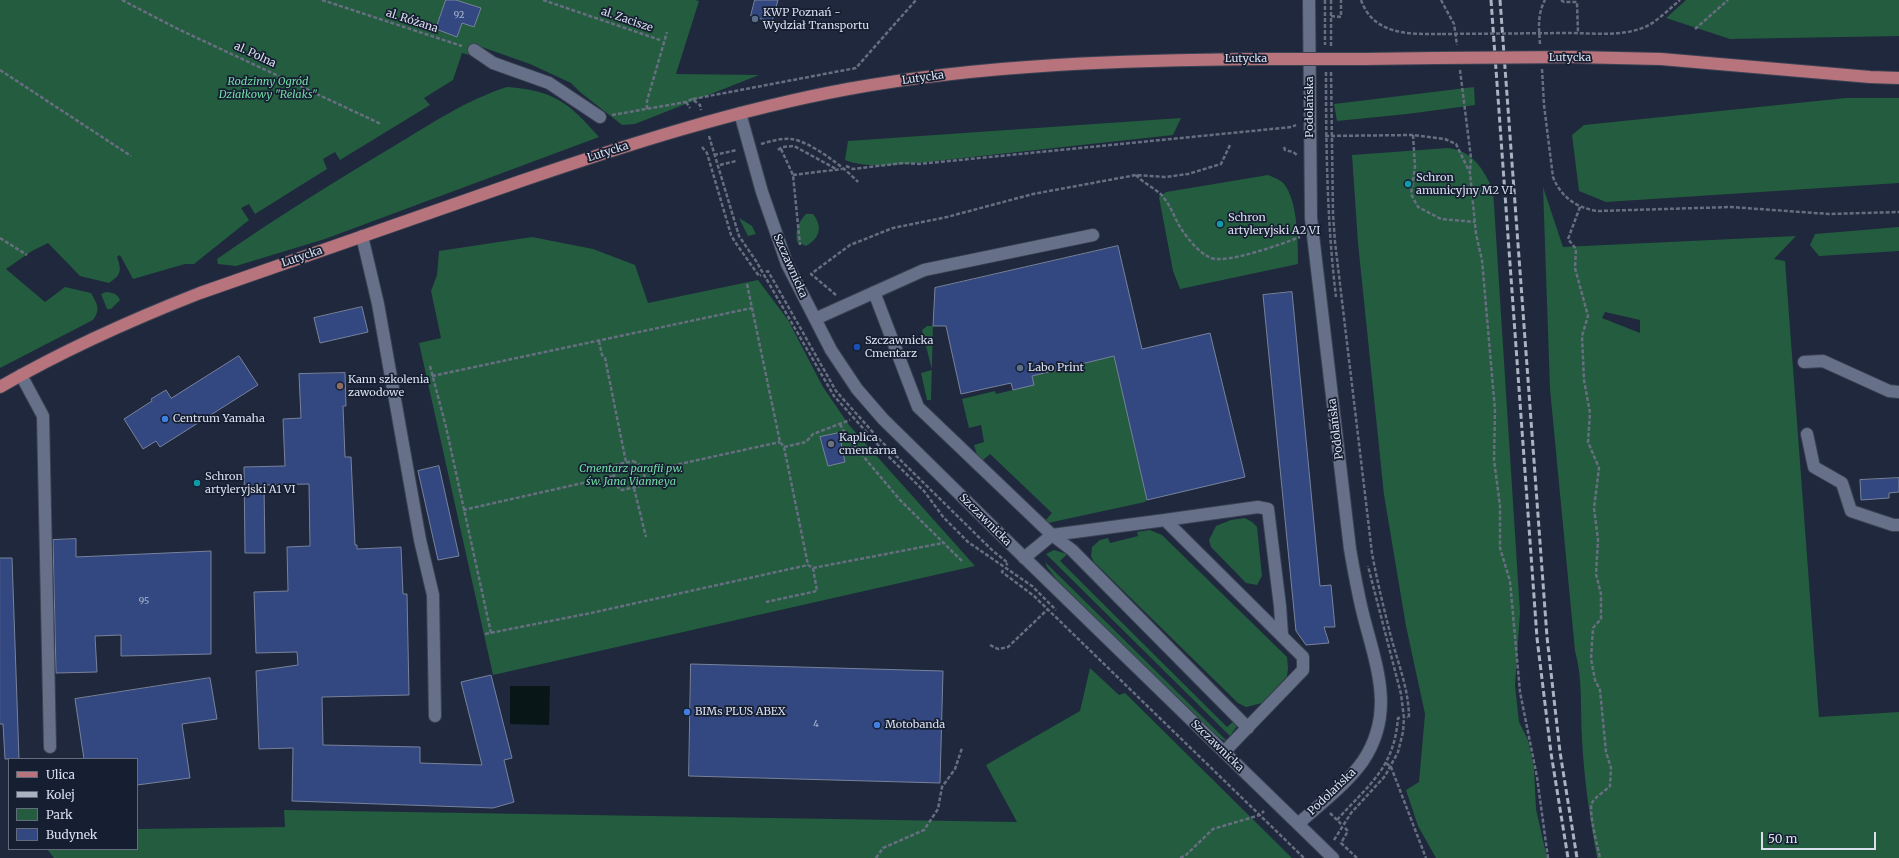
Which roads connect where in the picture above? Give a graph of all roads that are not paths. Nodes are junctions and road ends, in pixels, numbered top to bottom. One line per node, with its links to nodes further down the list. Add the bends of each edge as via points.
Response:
1 (1309, 0): 24 (street, Podolańska, via 1314,244 1350,549 1357,590 1379,673 1382,698 1377,729 1363,761 1353,774)
2 (474, 50): 5 (street, via 493,63 550,83)
3 (1899, 78): 4 (main road, Lutycka, bridge, via 1660,60 1573,57 1144,60 939,76 848,89)
4 (740, 113): 7 (main road, Lutycka, via 577,162); 9 (street, Szczawnicka, via 773,229 787,264)
5 (600, 117)
6 (1093, 235): 8 (street, via 924,270)
7 (362, 236): 11 (main road, Lutycka, via 156,310); 20 (street, via 378,304 420,540 433,595)
8 (874, 292): 9 (street); 17 (street, via 918,406)
9 (815, 319): 18 (street, Szczawnicka, via 839,363 871,406)
10 (1804, 362): 13 (street, via 1823,361)
11 (21, 375): 12 (main road, Lutycka); 22 (street, via 43,416)
12 (0, 387)
13 (1899, 392)
14 (1807, 434): 16 (street, via 1814,467 1842,483 1851,511 1893,526)
15 (1165, 520): 17 (street); 19 (street); 19 (street, via 1258,507 1268,509)
16 (1899, 525)
17 (1052, 535): 18 (street); 21 (street, via 1072,550)
18 (1024, 558): 23 (street, Szczawnicka)
19 (1282, 635): 21 (street, via 1303,657 1303,670)
20 (435, 716)
21 (1248, 728): 23 (street)
22 (50, 747)
23 (1224, 752): 24 (street, Szczawnicka)
24 (1298, 824): 25 (street, Szczawnicka)
25 (1333, 858)

